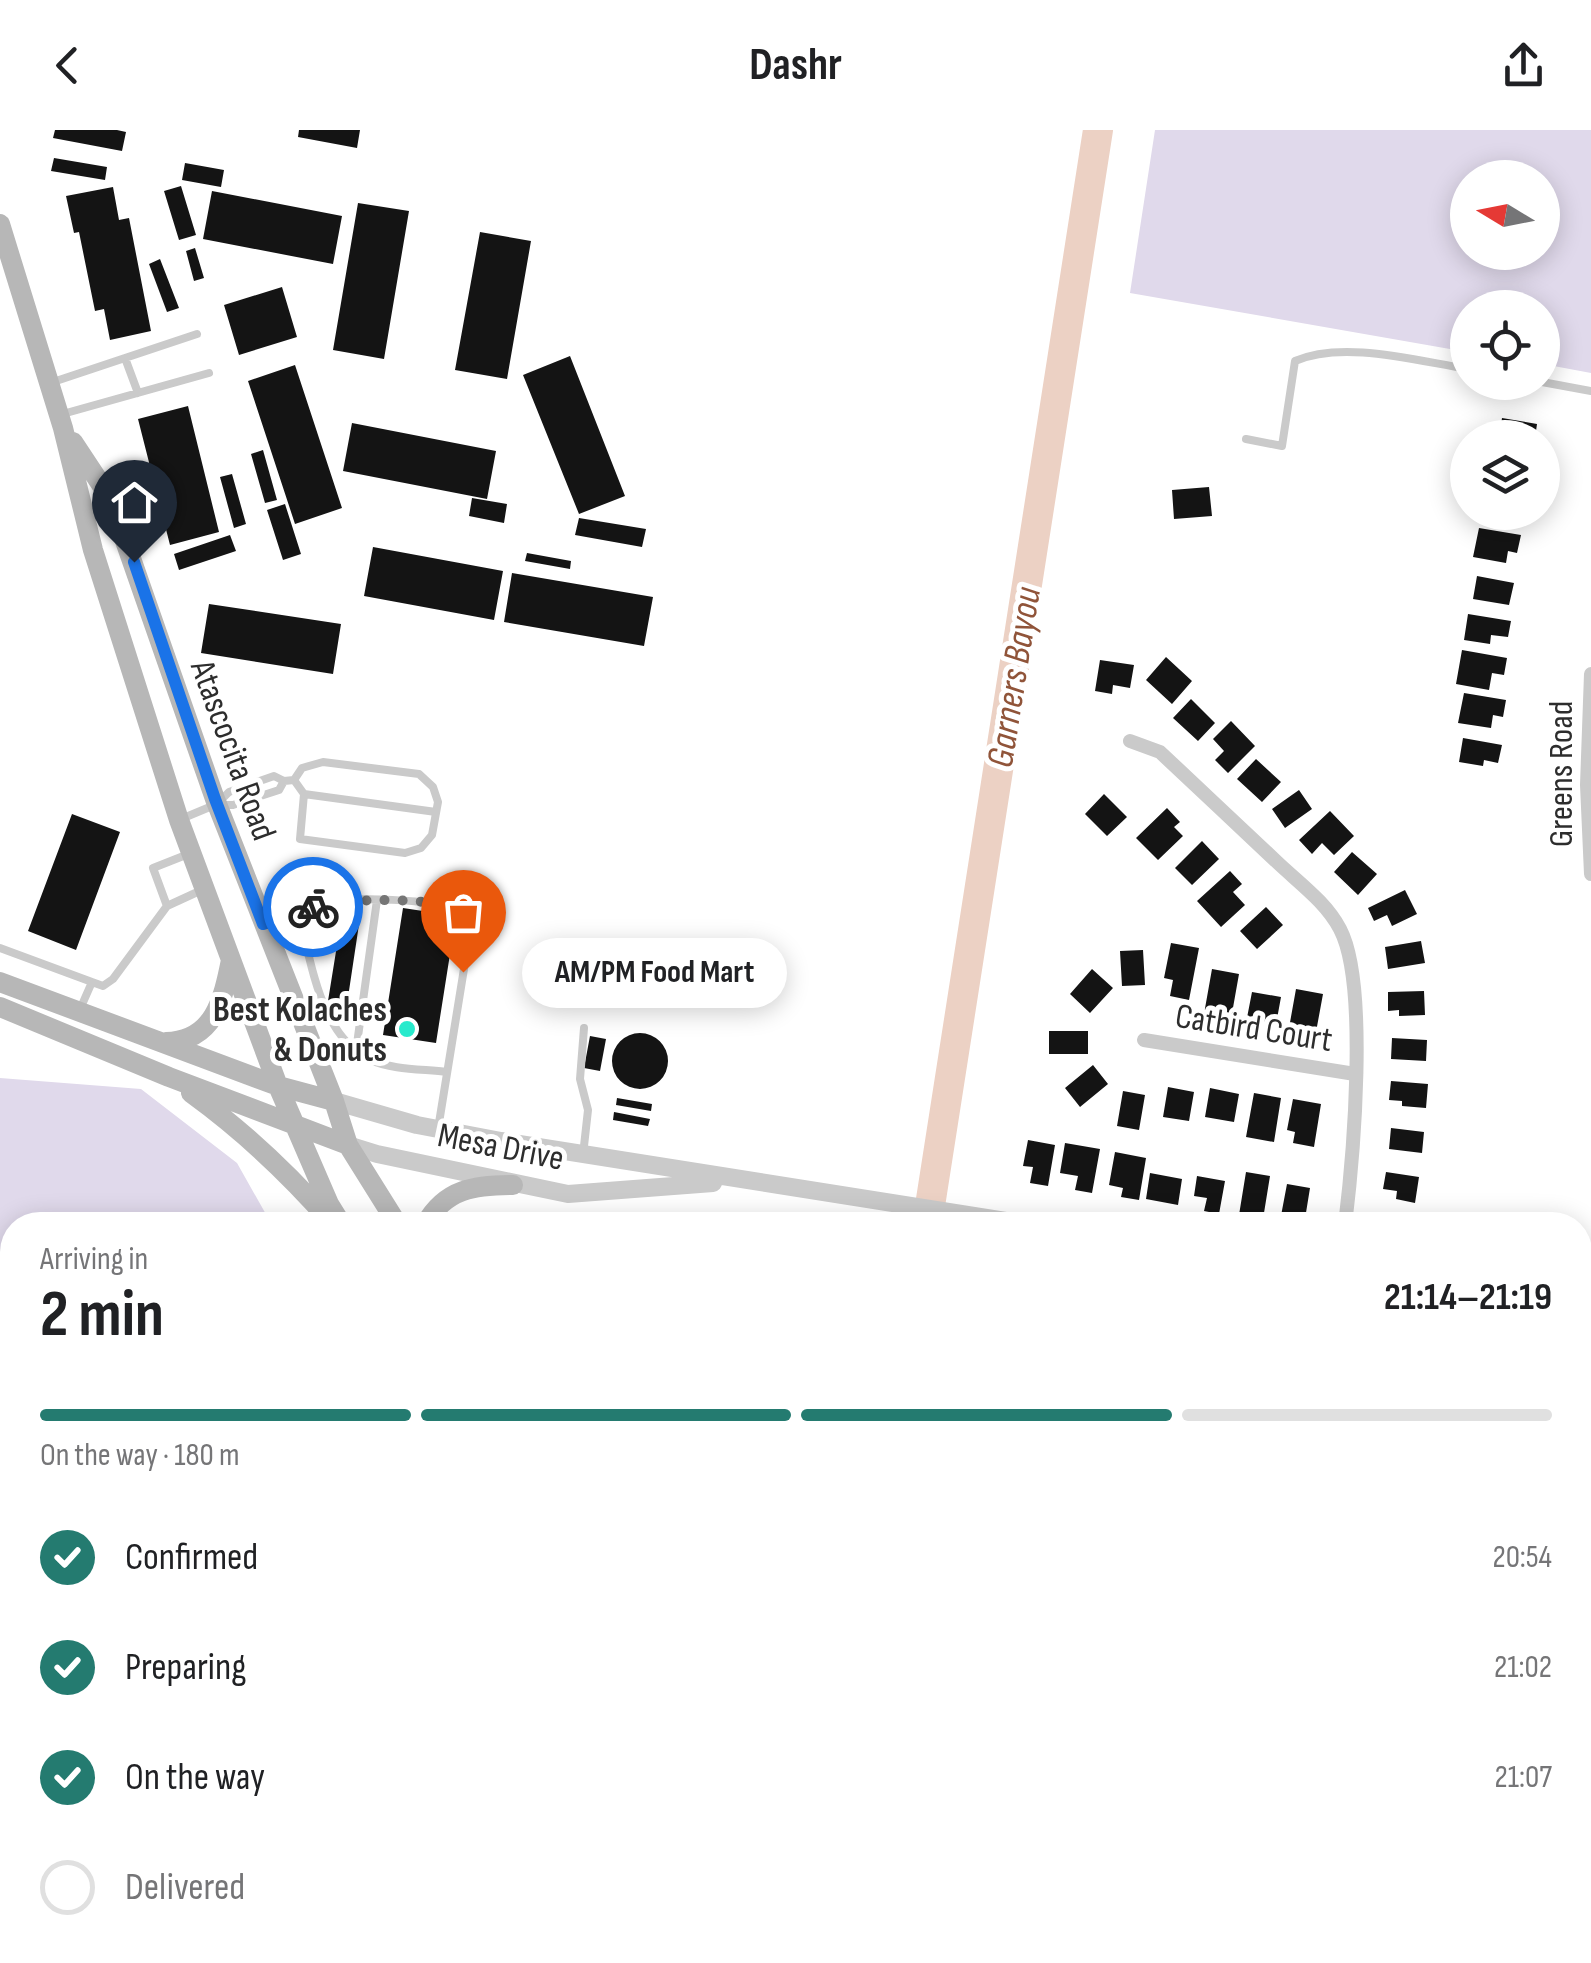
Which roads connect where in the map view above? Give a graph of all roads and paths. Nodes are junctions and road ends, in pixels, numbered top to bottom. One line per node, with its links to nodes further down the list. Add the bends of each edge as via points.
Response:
1 (0, 224): 6 (main road, Atascocita Road)
2 (197, 334): 3 (lane)
3 (125, 358): 6 (lane); 9 (lane)
4 (1450, 367): 11 (lane, via 1373,353 1308,355 1295,361 1282,446)
5 (209, 373): 9 (lane)
6 (50, 383): 10 (main road, Atascocita Road)
7 (1560, 385): 8 (lane)
8 (1591, 391)
9 (138, 393): 10 (lane)
10 (61, 421): 16 (main road, Atascocita Road, via 110,498); 18 (main road, Atascocita Road, via 93,550)
11 (1246, 439)
12 (1591, 674): 20 (street, Greens Road)
13 (1130, 741): 39 (street, via 1160,752 1331,914 1351,962)
14 (289, 780): 15 (lane); 16 (lane, via 233,806); 16 (lane, via 274,776 229,792); 17 (lane, via 323,762 419,774 434,787)
15 (304, 794): 17 (lane); 17 (lane, via 300,839 405,854 432,835)
16 (217, 804): 18 (lane); 25 (main road, Atascocita Road)
17 (436, 812)
18 (179, 820): 19 (main road, Atascocita Road)
19 (192, 853): 21 (main road, Atascocita Road); 23 (lane, via 154,868)
20 (1591, 874)
21 (205, 889): 23 (lane); 27 (main road, Atascocita Road)
22 (377, 900): 24 (lane, via 328,902); 37 (lane); 38 (lane, via 444,906 466,922)
23 (167, 906): 29 (lane, via 113,979 103,986)
24 (298, 912): 25 (lane); 30 (lane)
25 (263, 924): 31 (main road, Atascocita Road)
26 (0, 948): 29 (lane)
27 (231, 958): 36 (main road, via 225,990 206,1028 184,1040); 41 (main road, Atascocita Road)
28 (0, 982): 33 (main road)
29 (92, 982): 33 (lane)
30 (318, 984): 31 (lane); 37 (lane, via 325,1009)
31 (291, 997): 42 (main road, Atascocita Road)
32 (0, 1007): 40 (main road)
33 (79, 1012): 36 (main road)
34 (584, 1028): 46 (lane)
35 (1144, 1040): 39 (street, Catbird Court)
36 (159, 1042): 41 (main road)
37 (356, 1051): 38 (lane, via 374,1062)
38 (447, 1072): 44 (lane)
39 (1355, 1074): 54 (street)
40 (169, 1077): 43 (main road, Mesa Drive); 49 (main road, via 228,1120)
41 (278, 1086): 42 (main road); 43 (main road, Atascocita Road)
42 (334, 1100): 44 (street, Mesa Drive); 45 (main road, Atascocita Road)
43 (296, 1127): 45 (main road, Mesa Drive); 50 (main road, Atascocita Road)
44 (438, 1129): 46 (street, Mesa Drive)
45 (348, 1145): 48 (street, Mesa Drive); 51 (main road, Atascocita Road)
46 (583, 1155): 47 (street, Mesa Drive)
47 (759, 1180): 48 (street, Mesa Drive, via 568,1194); 53 (street, Mesa Drive)
48 (513, 1184): 52 (main road, via 473,1186)
49 (323, 1212)
50 (335, 1212)
51 (390, 1212)
52 (434, 1212)
53 (955, 1212)
54 (1346, 1212)

